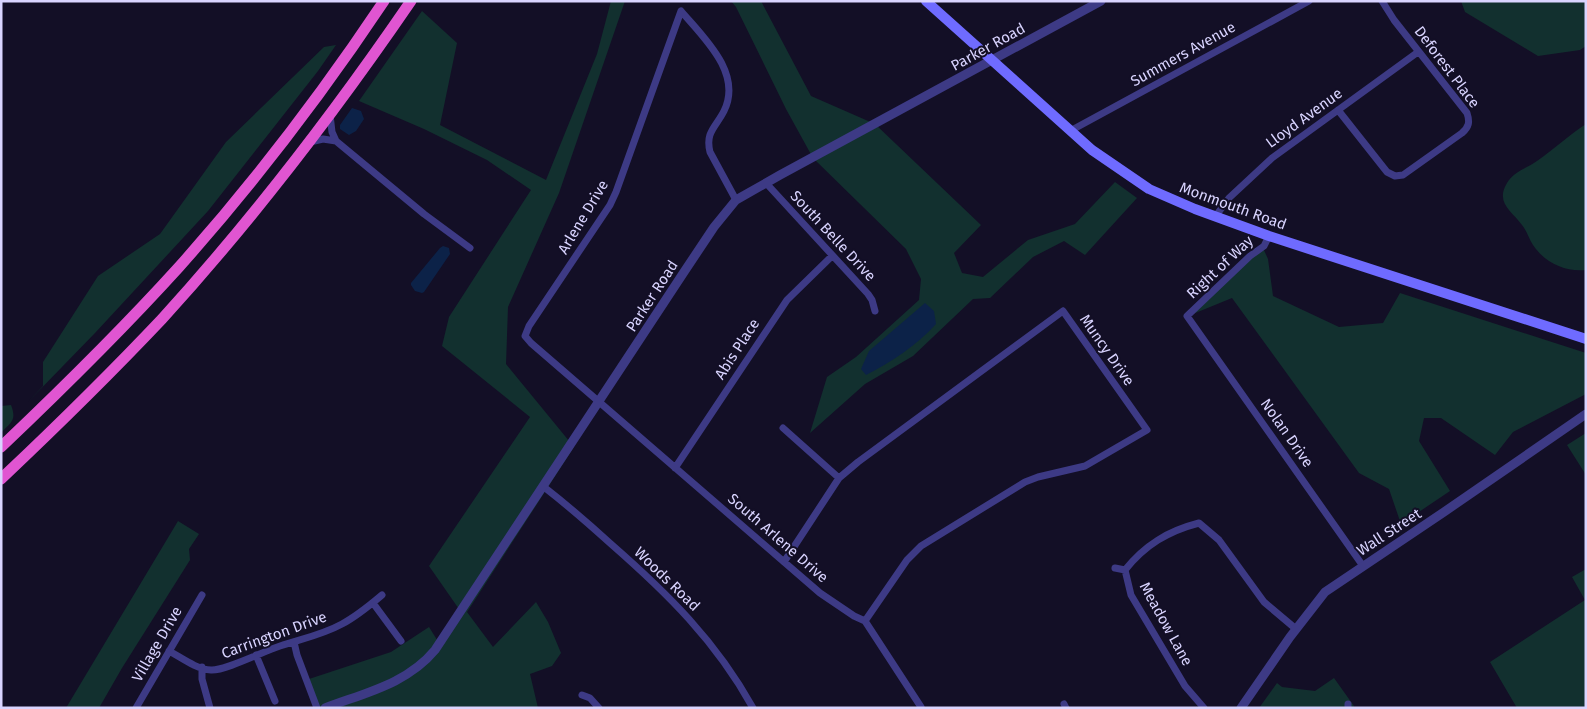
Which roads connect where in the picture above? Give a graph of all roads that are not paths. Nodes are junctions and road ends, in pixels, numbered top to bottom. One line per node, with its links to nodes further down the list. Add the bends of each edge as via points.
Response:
1 (384, 1): 28 (highway, via 311,105 179,266 74,377)
2 (412, 1): 10 (highway)
3 (926, 1): 8 (main road, Monmouth Road)
4 (1101, 1): 8 (street, Parker Road)
5 (1309, 1): 11 (street, Summers Avenue)
6 (1382, 1): 7 (street, Deforest Place)
7 (1418, 52): 9 (street, Lloyd Avenue); 9 (street, Deforest Place, via 1467,113 1469,123 1462,133 1403,175 1395,176 1387,172)
8 (992, 61): 11 (main road, Monmouth Road); 14 (street, Parker Road)
9 (1338, 110): 16 (street, Lloyd Avenue, via 1259,170)
10 (330, 115): 12 (street); 13 (highway)
11 (1070, 131): 16 (main road, Monmouth Road, via 1105,160 1149,189)
12 (336, 141): 13 (street); 18 (street)
13 (310, 142): 31 (highway, via 229,243 162,318)
14 (766, 184): 15 (street, Parker Road); 19 (street, South Belle Drive)
15 (736, 200): 25 (street, Parker Road, via 714,227); 25 (street, Arlene Drive, via 708,144 711,131 724,112 729,91 728,78 715,52 681,11 610,205 526,332 531,343)
16 (1215, 216): 17 (main road, Monmouth Road)
17 (1269, 236): 23 (street, Right of Way, via 1264,246); 24 (main road, Monmouth Road)
18 (470, 248)
19 (832, 256): 21 (street, South Belle Drive, via 868,294); 29 (street, Abis Place, via 783,305)
20 (1064, 302): 22 (street)
21 (875, 311)
22 (1063, 311): 30 (street, Muncy Drive); 40 (street, Muncy Drive, via 1150,430 1085,466 1025,482 921,546 906,560)
23 (1187, 316): 34 (street, Nolan Drive)
24 (1586, 339)
25 (599, 401): 29 (street, South Arlene Drive); 32 (street, Parker Road)
26 (1586, 414): 34 (street, Wall Street)
27 (783, 428): 30 (street)
28 (1, 447)
29 (676, 468): 33 (street, South Arlene Drive)
30 (839, 478): 33 (street, Muncy Drive)
31 (1, 479)
32 (544, 487): 49 (street, Parker Road, via 430,656 395,682); 54 (street, Woods Road, via 677,604 718,655)
33 (784, 562): 40 (street, South Arlene Drive, via 820,593)
34 (1363, 566): 41 (street, Wall Street, via 1325,592)
35 (1115, 568): 36 (street)
36 (1125, 570): 41 (street, Meadow Lane, via 1146,548 1200,519 1264,602); 56 (street, Meadow Lane, via 1131,595 1185,686)
37 (202, 595): 44 (street, Village Drive)
38 (382, 595): 39 (street, Carrington Drive)
39 (373, 603): 42 (street); 43 (street, Carrington Drive, via 340,625)
40 (865, 621): 55 (street, South Arlene Drive)
41 (1296, 630): 57 (street, Wall Street)
42 (401, 641)
43 (294, 642): 45 (street, Carrington Drive); 52 (street)
44 (169, 650): 46 (street); 50 (street, Village Drive)
45 (256, 655): 46 (street, Carrington Drive, via 213,670); 48 (street)
46 (202, 668): 51 (street)
47 (582, 695): 53 (street)
48 (275, 701)
49 (329, 707)
50 (136, 708)
51 (210, 708)
52 (317, 708)
53 (599, 708)
54 (753, 708)
55 (922, 708)
56 (1204, 708)
57 (1240, 708)

